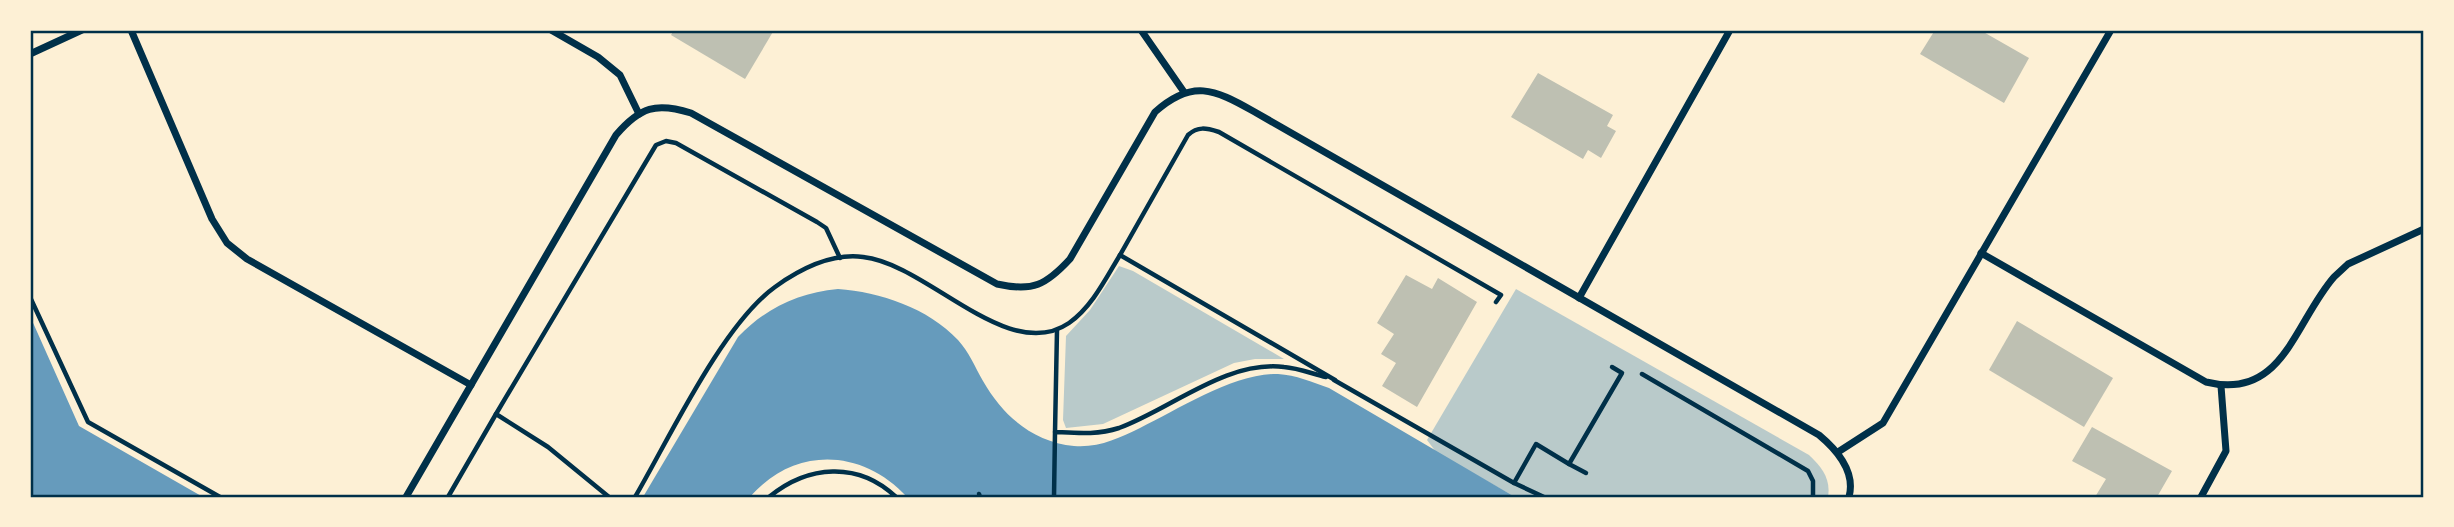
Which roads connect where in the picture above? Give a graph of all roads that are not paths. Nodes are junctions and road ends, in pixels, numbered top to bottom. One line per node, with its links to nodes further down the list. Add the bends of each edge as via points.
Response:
1 (82, 30): 7 (street)
2 (131, 30): 13 (street, via 212,219 227,243 247,259)
3 (551, 30): 9 (street, via 620,75)
4 (1141, 30): 8 (street)
5 (1730, 30): 12 (street)
6 (2111, 30): 11 (street)
7 (30, 54)
8 (1185, 92): 9 (street, via 1155,112 1070,259 1052,279 1016,288 997,284 691,113 654,107); 12 (street, via 1210,90 1226,96)
9 (639, 114): 13 (street, via 616,135)
10 (2424, 229): 14 (street, via 2348,264 2334,277 2268,375)
11 (1981, 253): 14 (street, via 2206,382); 15 (street, via 1883,423)
12 (1579, 298): 15 (street, via 1819,435)
13 (471, 385): 16 (street)
14 (2221, 386): 18 (street, via 2226,451)
15 (1838, 452): 17 (street, via 1848,471)
16 (406, 497)
17 (1849, 497)
18 (2201, 497)

